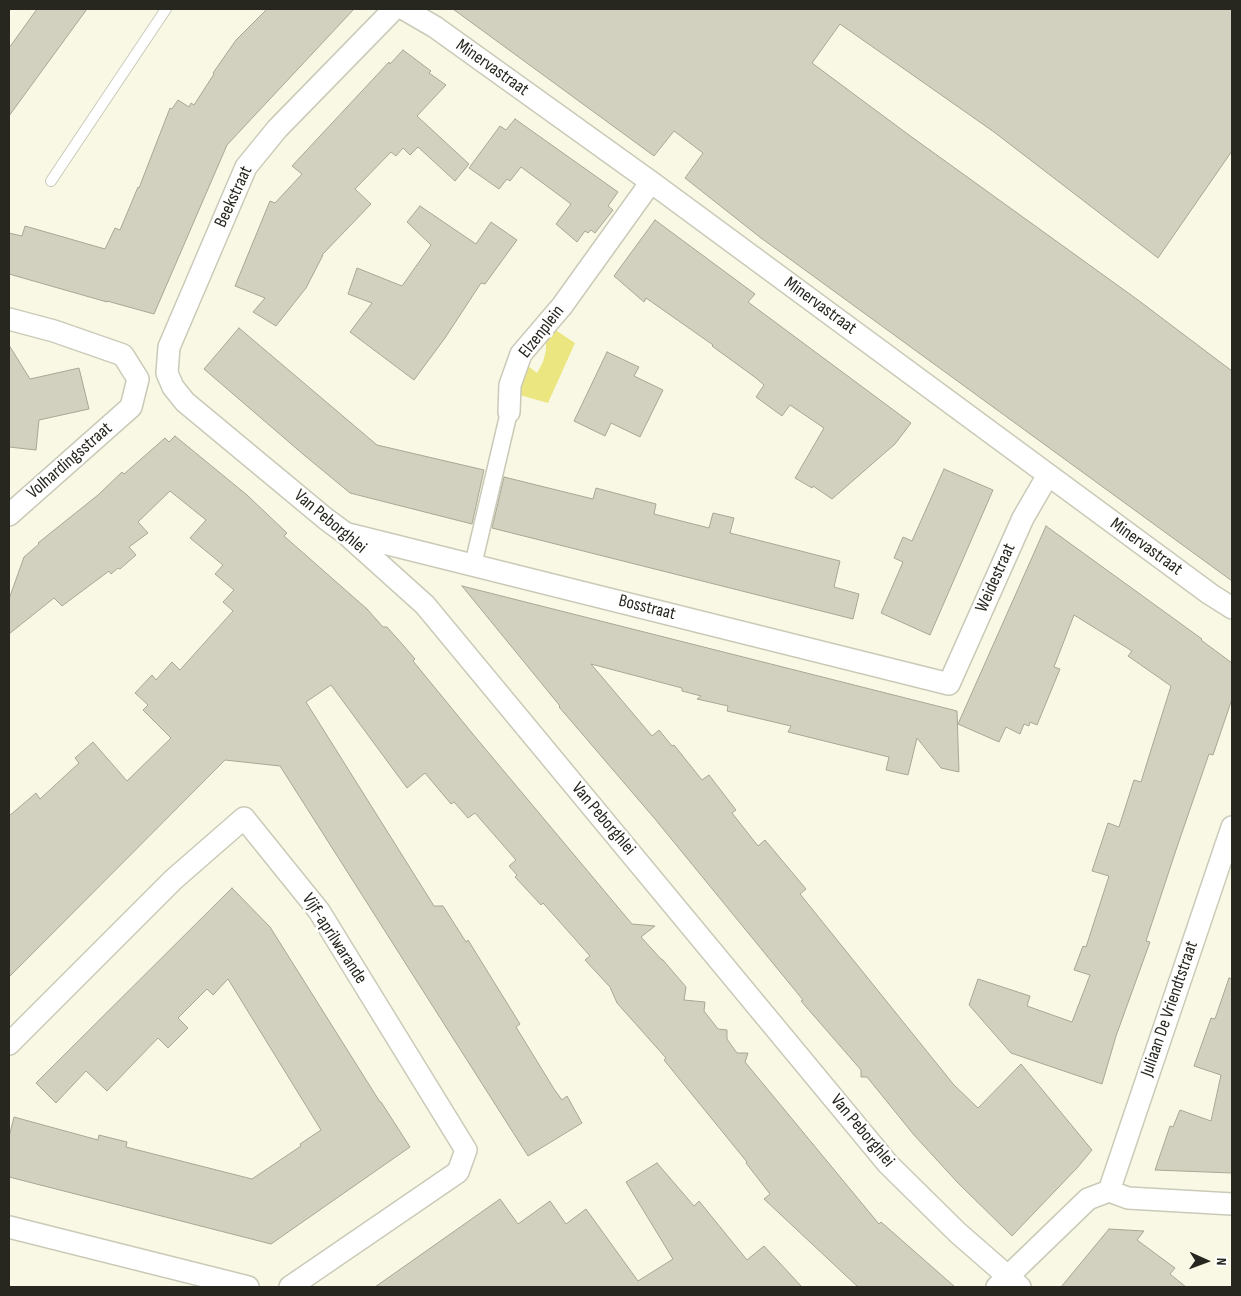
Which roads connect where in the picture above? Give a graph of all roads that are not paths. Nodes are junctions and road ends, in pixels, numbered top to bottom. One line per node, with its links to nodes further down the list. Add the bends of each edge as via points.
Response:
1 (166, 9): 4 (lane)
2 (394, 9): 7 (street, Beekstraat, via 276,129 246,167 170,347)
3 (404, 9): 5 (street, Minervastraat, via 435,27)
4 (51, 181)
5 (650, 182): 8 (street, Elzenplein, via 562,306 521,354 510,385); 9 (street, Minervastraat)
6 (9, 319): 10 (street, Volhardingsstraat, via 123,355 138,379 131,407)
7 (167, 373): 11 (street, Van Peborghlei, via 185,402)
8 (509, 412): 12 (street, Elzenplein)
9 (1048, 475): 13 (street, Minervastraat); 14 (street, Weidestraat, via 1023,518)
10 (9, 515)
11 (345, 533): 12 (street, Bosstraat); 20 (street, Van Peborghlei, via 425,605 888,1164)
12 (473, 565): 14 (street, Bosstraat)
13 (1232, 608)
14 (948, 684)
15 (1232, 826): 17 (street, Juliaan De Vriendtstraat)
16 (9, 1044): 22 (street, Vijf-aprilwarande, via 174,879 244,818 319,911 466,1150 458,1172)
17 (1109, 1191): 18 (street, via 1128,1198); 20 (street, via 1088,1199)
18 (1232, 1204)
19 (9, 1227): 21 (street)
20 (1008, 1284)
21 (248, 1287)
22 (290, 1287)

